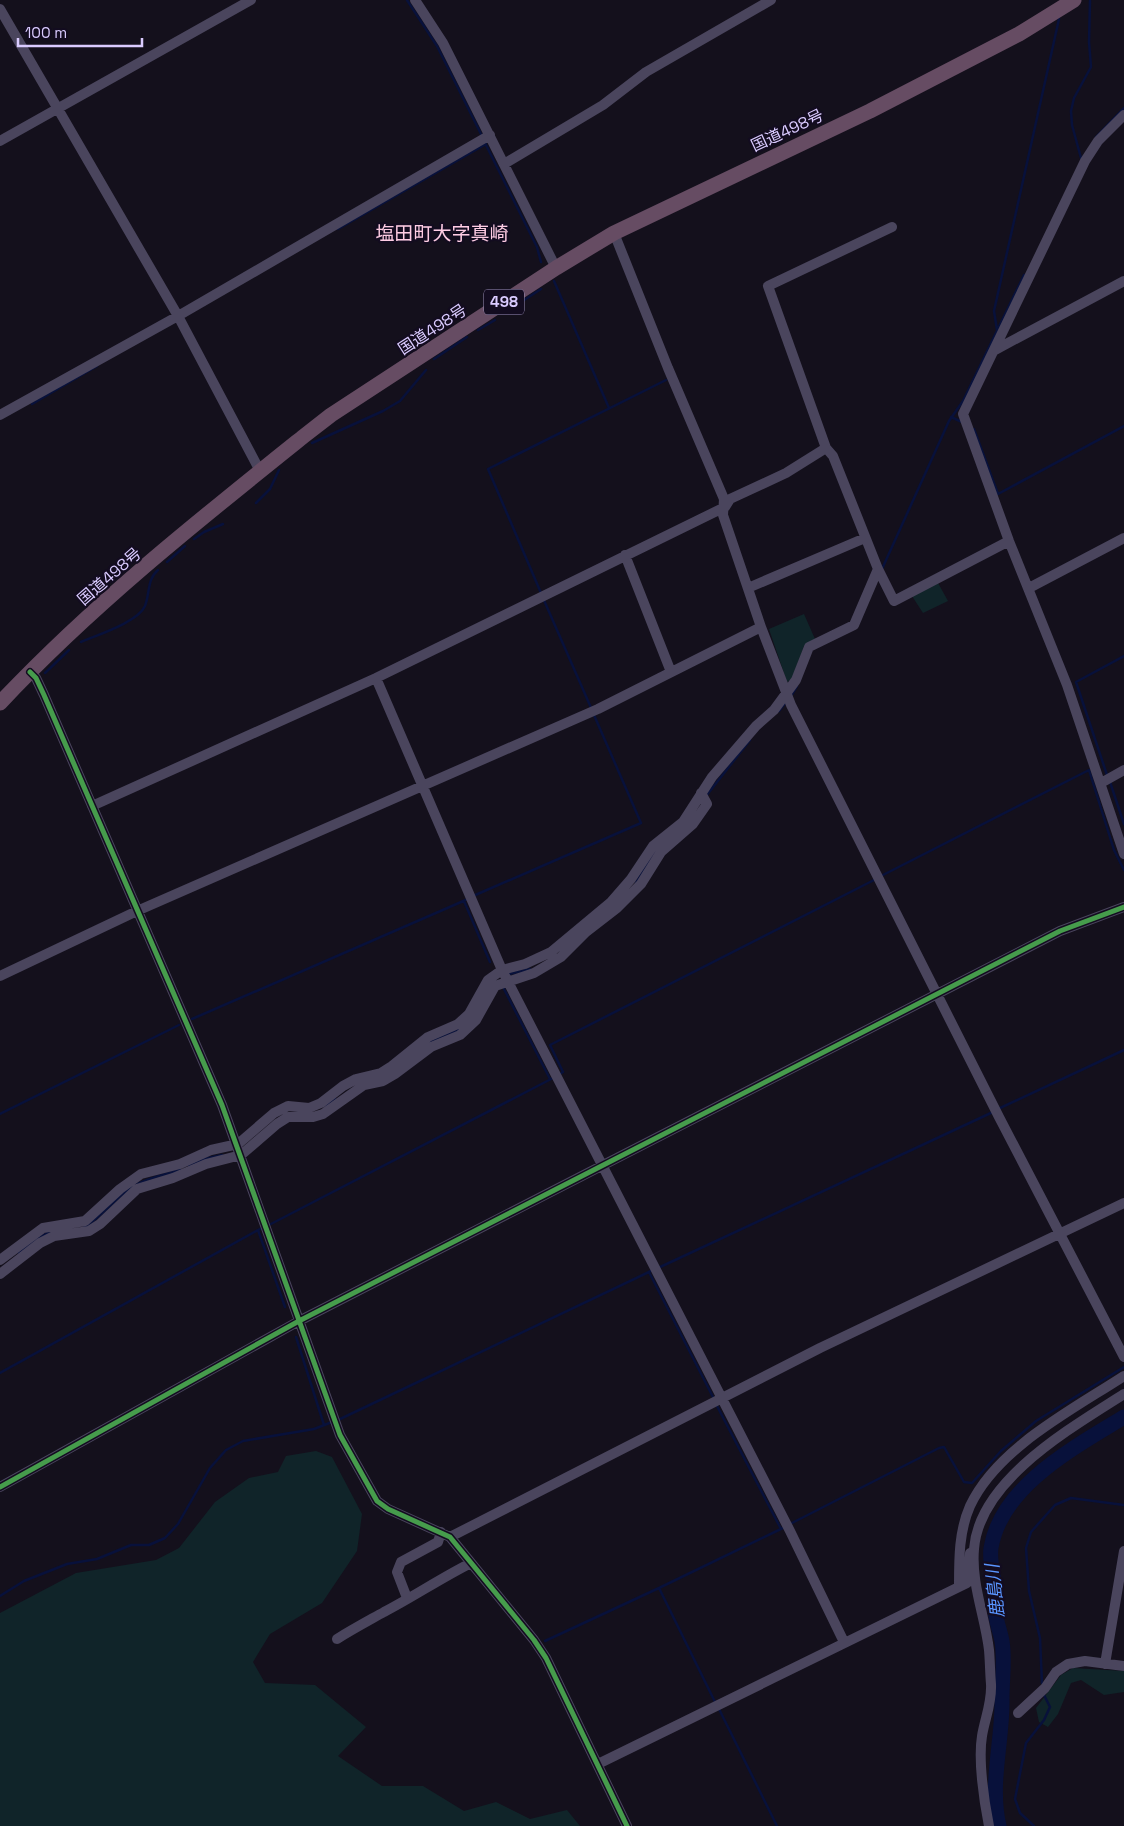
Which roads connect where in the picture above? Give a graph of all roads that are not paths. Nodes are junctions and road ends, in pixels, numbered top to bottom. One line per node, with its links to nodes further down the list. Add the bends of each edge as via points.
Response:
1 (251, 0): 6 (street)
2 (415, 0): 8 (street, via 444,43)
3 (771, 0): 10 (street, via 646,72 603,105)
4 (1074, 0): 12 (highway, 国道498号 / 498, via 1019,34 870,111)
5 (0, 9): 6 (street)
6 (58, 109): 9 (street); 15 (street)
7 (1124, 116): 16 (street, via 1098,141 1085,161)
8 (490, 135): 10 (street); 15 (street)
9 (0, 141)
10 (504, 164): 13 (street)
11 (892, 227): 18 (street, via 768,286)
12 (614, 233): 13 (highway, 国道498号 / 498); 20 (street)
13 (556, 268): 19 (highway, 国道498号 / 498, via 332,415)
14 (1124, 281): 16 (street)
15 (178, 316): 17 (street); 19 (street)
16 (995, 350): 23 (street, via 963,414)
17 (0, 415)
18 (826, 448): 20 (street, via 786,473 730,499); 21 (street, via 833,456)
19 (260, 471): 29 (highway, 国道498号 / 498, via 115,593)
20 (725, 507): 24 (street); 26 (street, via 724,515)
21 (865, 538): 25 (street); 26 (street)
22 (1124, 538): 27 (street)
23 (1010, 541): 25 (street, via 894,601); 27 (street)
24 (625, 555): 30 (street); 31 (street)
25 (880, 572): 32 (street, via 854,625 809,647 796,680)
26 (748, 588): 28 (street)
27 (1029, 588): 35 (street)
28 (762, 627): 30 (street); 32 (street)
29 (30, 672): 33 (highway, 国道498号 / 498); 38 (street, via 44,695)
30 (671, 672): 36 (street, via 593,711)
31 (376, 678): 36 (street); 38 (street)
32 (786, 692): 37 (street); 45 (street)
33 (0, 703)
34 (1124, 770): 35 (street)
35 (1101, 783): 39 (street)
36 (422, 786): 41 (street); 42 (street)
37 (701, 793): 42 (street, via 683,822 653,846 611,902 551,952); 44 (street, via 707,804 693,824 661,852 641,884 617,908 548,967)
38 (92, 806): 41 (street)
39 (1124, 854)
40 (1124, 907): 45 (street, via 1060,931)
41 (137, 911): 43 (street); 46 (street)
42 (502, 970): 44 (street); 46 (street, via 488,980 469,1014 458,1024 428,1037 381,1073 356,1079 321,1103 309,1108 288,1106 274,1113)
43 (0, 976)
44 (507, 980): 47 (street, via 496,986 476,1020 460,1034 431,1046 383,1081 364,1085 323,1114 288,1117); 48 (street)
45 (939, 995): 48 (street); 50 (street)
46 (238, 1144): 47 (street); 51 (street, via 141,1174 85,1221 43,1228)
47 (242, 1155): 52 (street, via 206,1164 137,1189 89,1231 54,1236); 53 (street)
48 (604, 1166): 53 (street); 57 (street, via 659,1274)
49 (1124, 1203): 50 (street)
50 (1060, 1234): 54 (street); 57 (street)
51 (0, 1260)
52 (0, 1274)
53 (299, 1321): 58 (street); 59 (street, via 331,1416 368,1490 388,1509)
54 (1124, 1357)
55 (1124, 1376): 63 (street, via 1032,1436 983,1485 970,1507 959,1546)
56 (1124, 1394): 60 (street, via 1071,1428 1017,1471 992,1501 980,1522)
57 (717, 1400): 59 (street); 66 (street, via 785,1521)
58 (0, 1487)
59 (446, 1535): 62 (street); 64 (street, via 401,1562 397,1572)
60 (974, 1549): 63 (street, via 968,1555 967,1582); 72 (street, via 976,1590 989,1649 991,1699 982,1737)
61 (1124, 1551): 67 (street)
62 (471, 1563): 64 (street); 70 (street, via 546,1658)
63 (959, 1585): 66 (street)
64 (407, 1598): 65 (street)
65 (337, 1639)
66 (844, 1642): 70 (street)
67 (1105, 1664): 68 (street); 69 (street, via 1085,1661 1068,1664 1056,1672 1045,1688)
68 (1124, 1666)
69 (1018, 1713)
70 (598, 1764): 71 (street)
71 (627, 1826)
72 (988, 1826)

